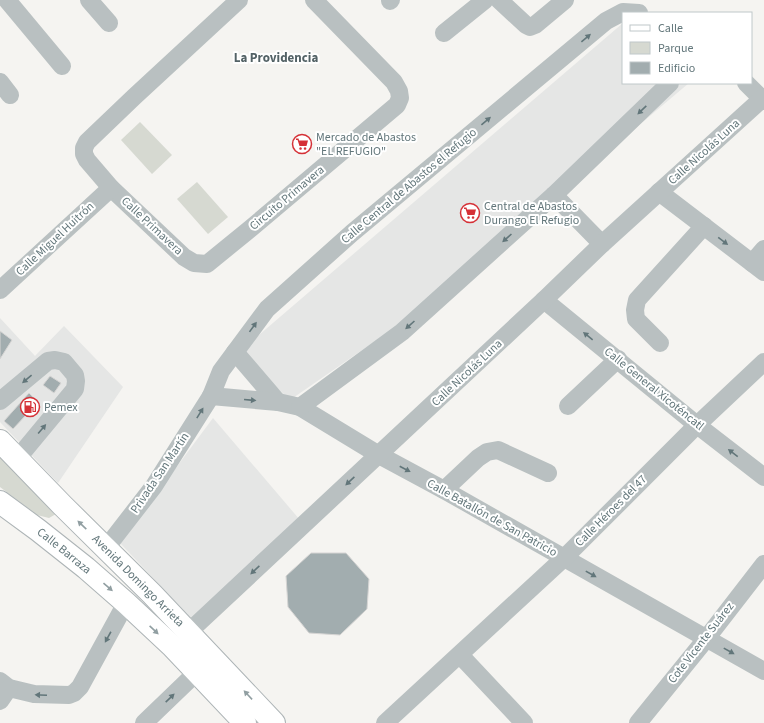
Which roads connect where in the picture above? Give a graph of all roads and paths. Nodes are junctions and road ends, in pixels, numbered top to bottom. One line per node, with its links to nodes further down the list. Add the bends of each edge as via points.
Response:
1 (7, 0): 13 (street)
2 (89, 0): 11 (street)
3 (239, 0): 17 (street, via 87,142 84,148 87,160)
4 (314, 0): 23 (street, Circuito Primavera, via 394,82 400,98 397,105 207,264)
5 (485, 0): 12 (street)
6 (499, 0): 7 (street, via 530,27 535,26)
7 (565, 0)
8 (647, 0): 10 (street)
9 (622, 12): 28 (street, Calle Central de Abastos el Refugio, one-way to 9, via 267,309 352,233 606,21)
10 (640, 12)
11 (109, 23)
12 (444, 33)
13 (62, 66)
14 (669, 84): 19 (street, one-way to 19)
15 (747, 84): 16 (street)
16 (763, 99): 18 (street, Calle Nicolás Luna)
17 (111, 188): 23 (street, Calle Primavera, via 184,257); 25 (street, Calle Miguel Huitrón)
18 (659, 192): 20 (street); 21 (street, Calle Nicolás Luna)
19 (554, 195): 21 (street); 35 (street, one-way to 35, via 402,332)
20 (704, 226): 24 (street, one-way to 24); 27 (street, via 637,300 636,319)
21 (602, 244): 26 (street, Calle Nicolás Luna)
22 (764, 249): 24 (street)
23 (194, 263)
24 (758, 268)
25 (0, 290)
26 (544, 300): 29 (street, Calle General Xicoténcatl, one-way to 26); 38 (street, Calle Nicolás Luna)
27 (660, 344)
28 (234, 352): 31 (street, Calle Central de Abastos el Refugio, via 221,371); 33 (street)
29 (618, 360): 34 (street); 36 (street, Calle General Xicoténcatl)
30 (764, 362): 36 (street, Calle Héroes del 47)
31 (211, 396): 33 (street, Calle Batallón de San Patricio, one-way to 33); 46 (street, Privada San Martín, one-way to 31, via 154,486)
32 (0, 401): 39 (street, one-way to 32, via 74,389 75,375 64,362 48,361)
33 (278, 402): 35 (street, Calle Batallón de San Patricio)
34 (568, 406)
35 (300, 407): 38 (street, Calle Batallón de San Patricio)
36 (697, 425): 41 (street, Calle General Xicoténcatl, one-way to 36); 47 (street, Calle Héroes del 47)
37 (0, 441): 39 (main road, Avenida Domingo Arrieta)
38 (379, 455): 42 (street, Calle Batallón de San Patricio, one-way to 42); 50 (street, Calle Nicolás Luna, one-way to 50)
39 (17, 459): 44 (main road, Avenida Domingo Arrieta)
40 (548, 473): 42 (street, via 498,450 492,450 478,458)
41 (764, 477)
42 (444, 490): 47 (street, Calle Batallón de San Patricio)
43 (0, 502): 45 (main road, Calle Barraza)
44 (62, 505): 45 (main road, via 60,520); 46 (main road, Avenida Domingo Arrieta, one-way to 44)
45 (44, 529): 46 (main road, via 84,546); 49 (main road, Calle Barraza, one-way to 49)
46 (106, 548): 50 (main road, Avenida Domingo Arrieta)
47 (564, 558): 51 (street, Calle Batallón de San Patricio, one-way to 51); 53 (street, Calle Héroes del 47)
48 (764, 564): 51 (street, Cote Vicente Suárez)
49 (126, 603): 52 (main road, Calle Barraza, one-way to 52); 56 (street, one-way to 56, via 74,693 34,694)
50 (188, 632): 52 (street, Calle Nicolás Luna); 59 (main road, Avenida Domingo Arrieta, one-way to 50)
51 (706, 639): 54 (street, Calle Batallón de San Patricio, one-way to 54); 62 (street, Cote Vicente Suárez)
52 (172, 646): 55 (main road, Calle Barraza)
53 (460, 655): 60 (street, Calle Héroes del 47); 61 (street)
54 (764, 671)
55 (196, 672): 57 (street, one-way to 55); 58 (main road, Calle Barraza)
56 (3, 690)
57 (144, 723)
58 (245, 723)
59 (274, 723)
60 (385, 723)
61 (524, 723)
62 (638, 723)

